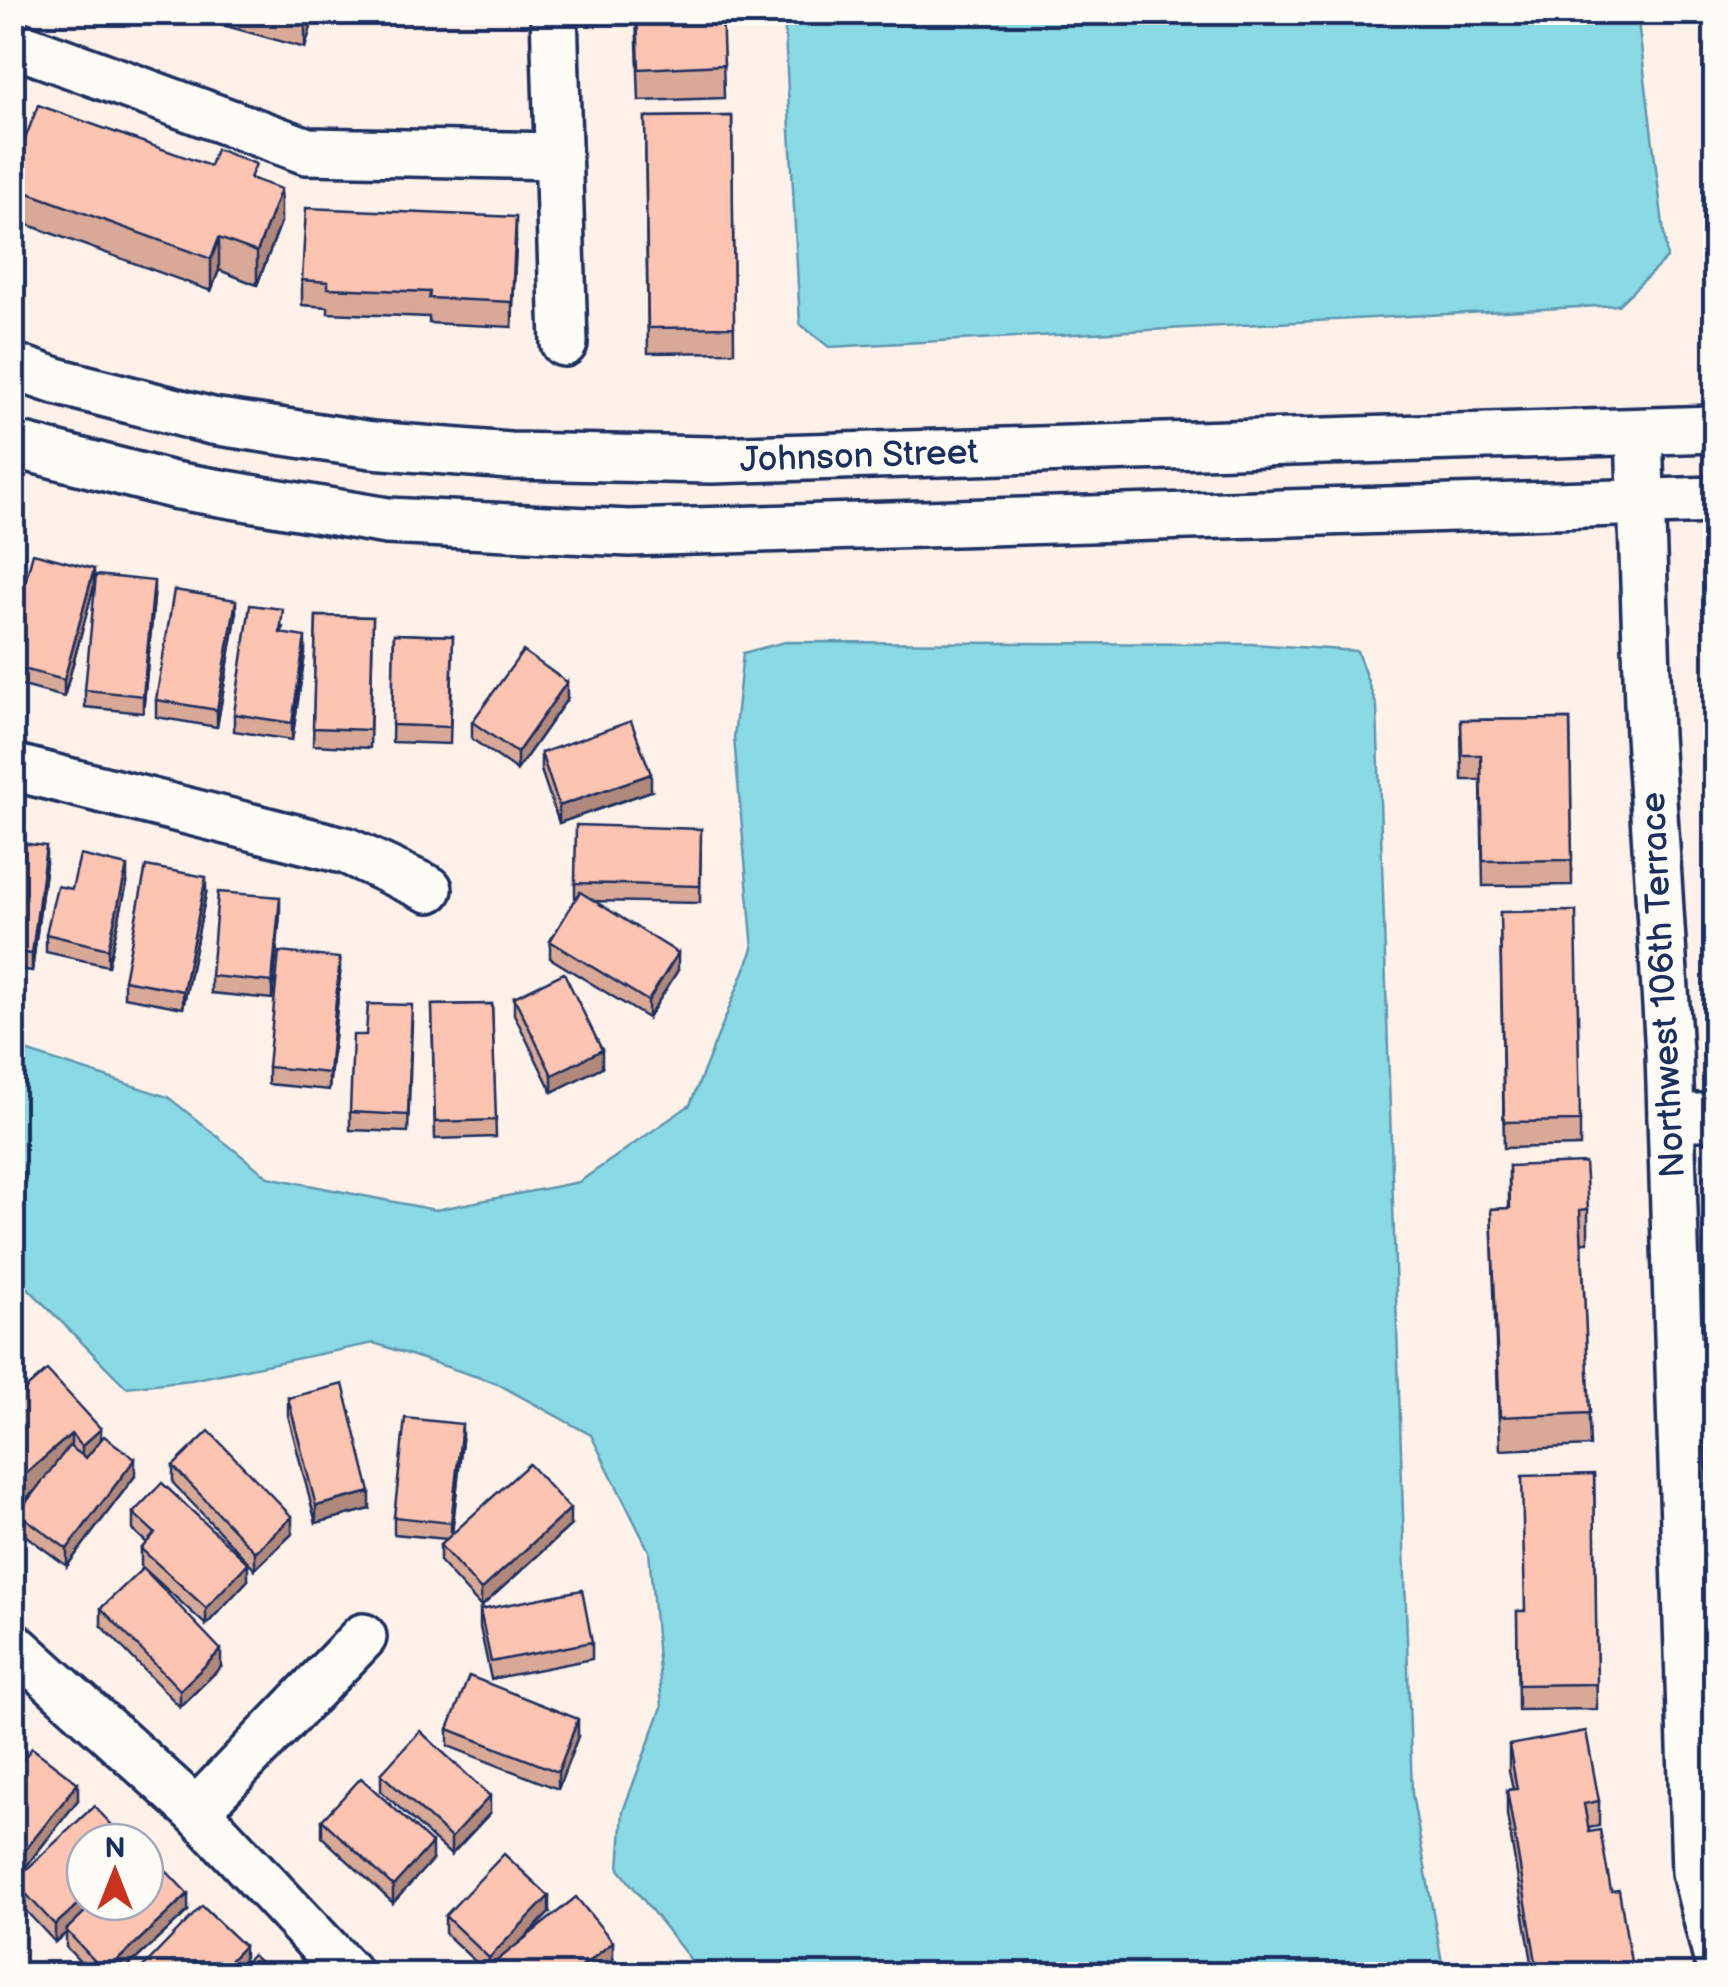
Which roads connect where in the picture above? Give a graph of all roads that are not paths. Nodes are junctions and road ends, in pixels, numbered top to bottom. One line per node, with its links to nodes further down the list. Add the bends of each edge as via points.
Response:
1 (554, 12): 3 (street)
2 (12, 43): 3 (street, via 307,152)
3 (558, 156): 4 (street)
4 (564, 344)
5 (12, 366): 7 (street, Johnson Street, via 212,421 372,445 510,456 712,460)
6 (1716, 429): 7 (street, Johnson Street)
7 (1639, 432): 10 (street, Northwest 106th Terrace)
8 (12, 444): 10 (street, Johnson Street, via 172,484 386,521 629,534)
9 (1716, 500): 10 (street, Johnson Street)
10 (1642, 503): 13 (street, Northwest 106th Terrace)
11 (12, 767): 12 (street, via 347,850)
12 (430, 889)
13 (1670, 1117): 14 (street); 18 (street, Northwest 106th Terrace, via 1695,1872)
14 (1716, 1117)
15 (363, 1637): 17 (street)
16 (12, 1644): 17 (street)
17 (196, 1811): 19 (street)
18 (1716, 1955)
19 (349, 1974)

